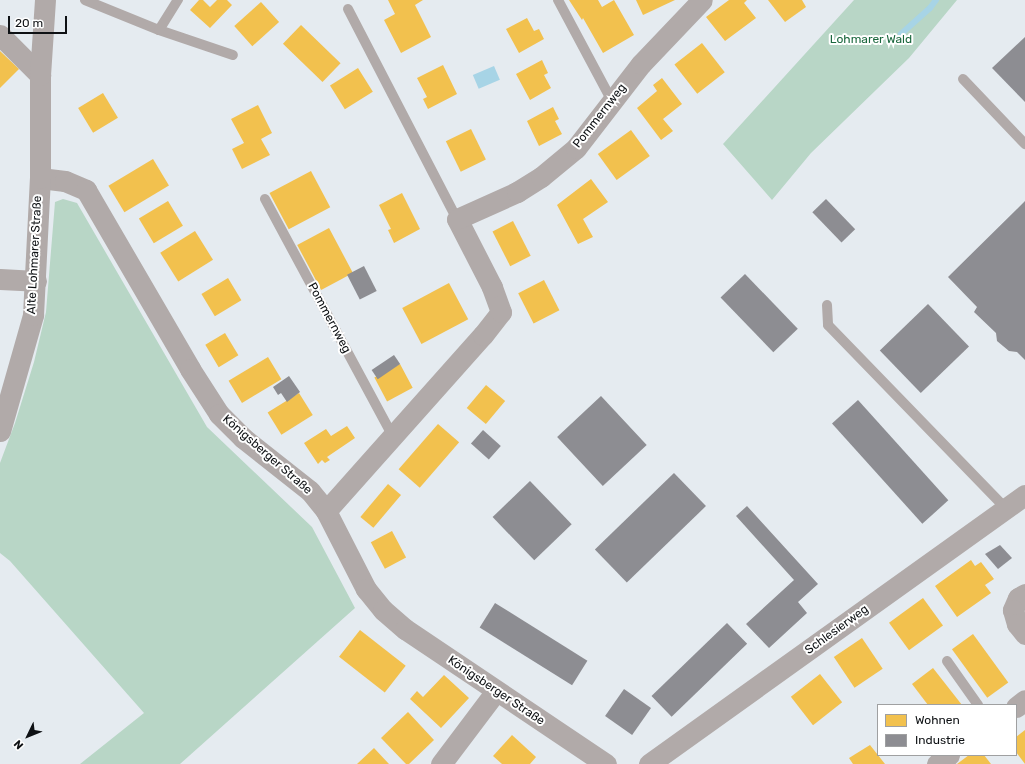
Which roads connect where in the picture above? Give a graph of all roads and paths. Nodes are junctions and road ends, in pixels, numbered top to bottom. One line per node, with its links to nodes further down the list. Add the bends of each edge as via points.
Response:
1 (45, 0): 10 (street, Alte Lohmarer Straße)
2 (85, 0): 7 (lane)
3 (178, 0): 7 (lane)
4 (558, 0): 12 (lane)
5 (702, 0): 12 (street, Pommernweg, via 641,64)
6 (348, 10): 16 (lane)
7 (159, 30): 9 (lane)
8 (0, 35): 10 (street)
9 (233, 55)
10 (40, 75): 14 (street, Alte Lohmarer Straße)
11 (963, 79): 13 (lane)
12 (612, 101): 16 (street, Pommernweg, via 576,148 541,177 517,192)
13 (1025, 144)
14 (40, 178): 18 (street, Alte Lohmarer Straße); 24 (street, Königsberger Straße, via 65,181 86,190 219,414 243,438 310,491)
15 (265, 199): 21 (lane, Pommernweg)
16 (457, 219): 21 (street, via 492,287 501,312)
17 (0, 279): 18 (street)
18 (36, 281): 20 (street, Alte Lohmarer Straße, via 33,314)
19 (827, 305): 23 (lane, via 828,325)
20 (0, 431)
21 (393, 437): 24 (street)
22 (1025, 495): 23 (street, Schlesierweg)
23 (1006, 509): 35 (street, Schlesierweg)
24 (326, 511): 28 (street, Königsberger Straße, via 366,589 383,610 405,629)
25 (1025, 594): 26 (street, via 1018,598 1013,610 1017,624)
26 (1025, 634)
27 (947, 661): 30 (lane)
28 (496, 691): 33 (street); 34 (street, Königsberger Straße)
29 (1025, 700): 31 (street)
30 (977, 704)
31 (1017, 706)
32 (948, 756): 36 (street)
33 (441, 764)
34 (606, 764)
35 (649, 764)
36 (937, 764)

